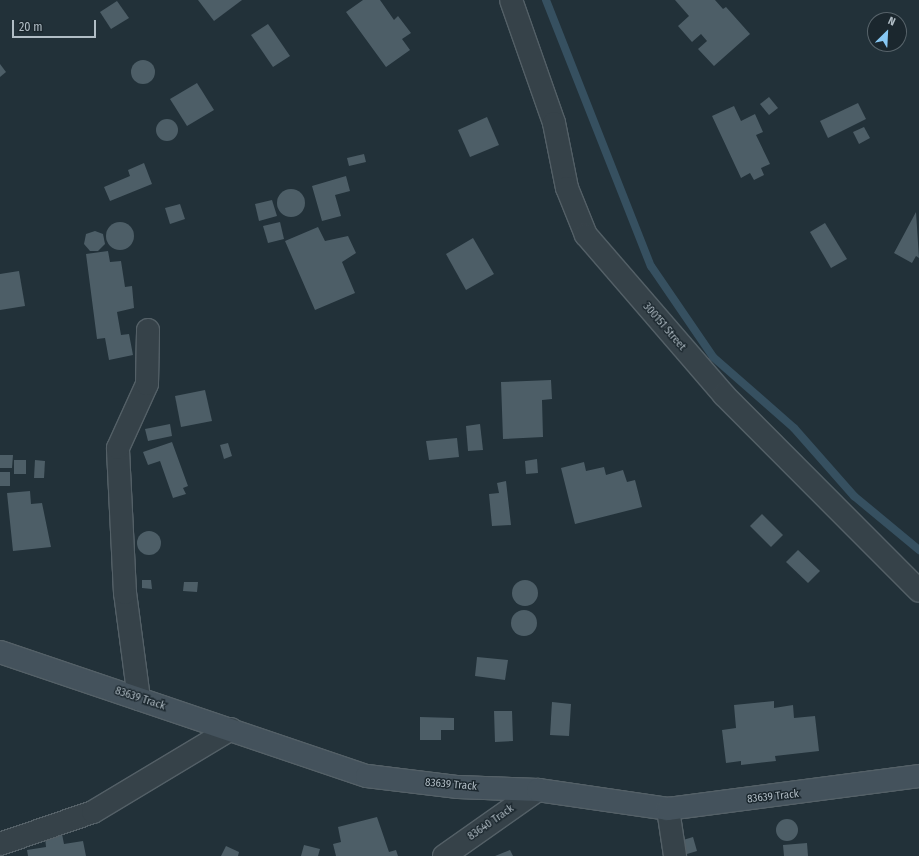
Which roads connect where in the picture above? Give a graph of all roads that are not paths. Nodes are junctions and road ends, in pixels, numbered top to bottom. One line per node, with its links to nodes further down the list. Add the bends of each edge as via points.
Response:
1 (511, 0): 3 (street, 300151 Street, via 554,123 567,188 586,235 724,395)
2 (148, 330): 5 (street, via 147,384 118,448 125,593)
3 (919, 591)
4 (0, 652): 5 (street, 83639 Track)
5 (139, 699): 6 (street, 83639 Track)
6 (231, 729): 8 (street, 83639 Track, via 367,776 458,788); 10 (street, via 93,812)
7 (919, 776): 9 (street, 83639 Track)
8 (538, 790): 9 (street, 83639 Track); 11 (street, 83640 Track)
9 (668, 808): 12 (street)
10 (0, 844)
11 (444, 856)
12 (675, 856)

